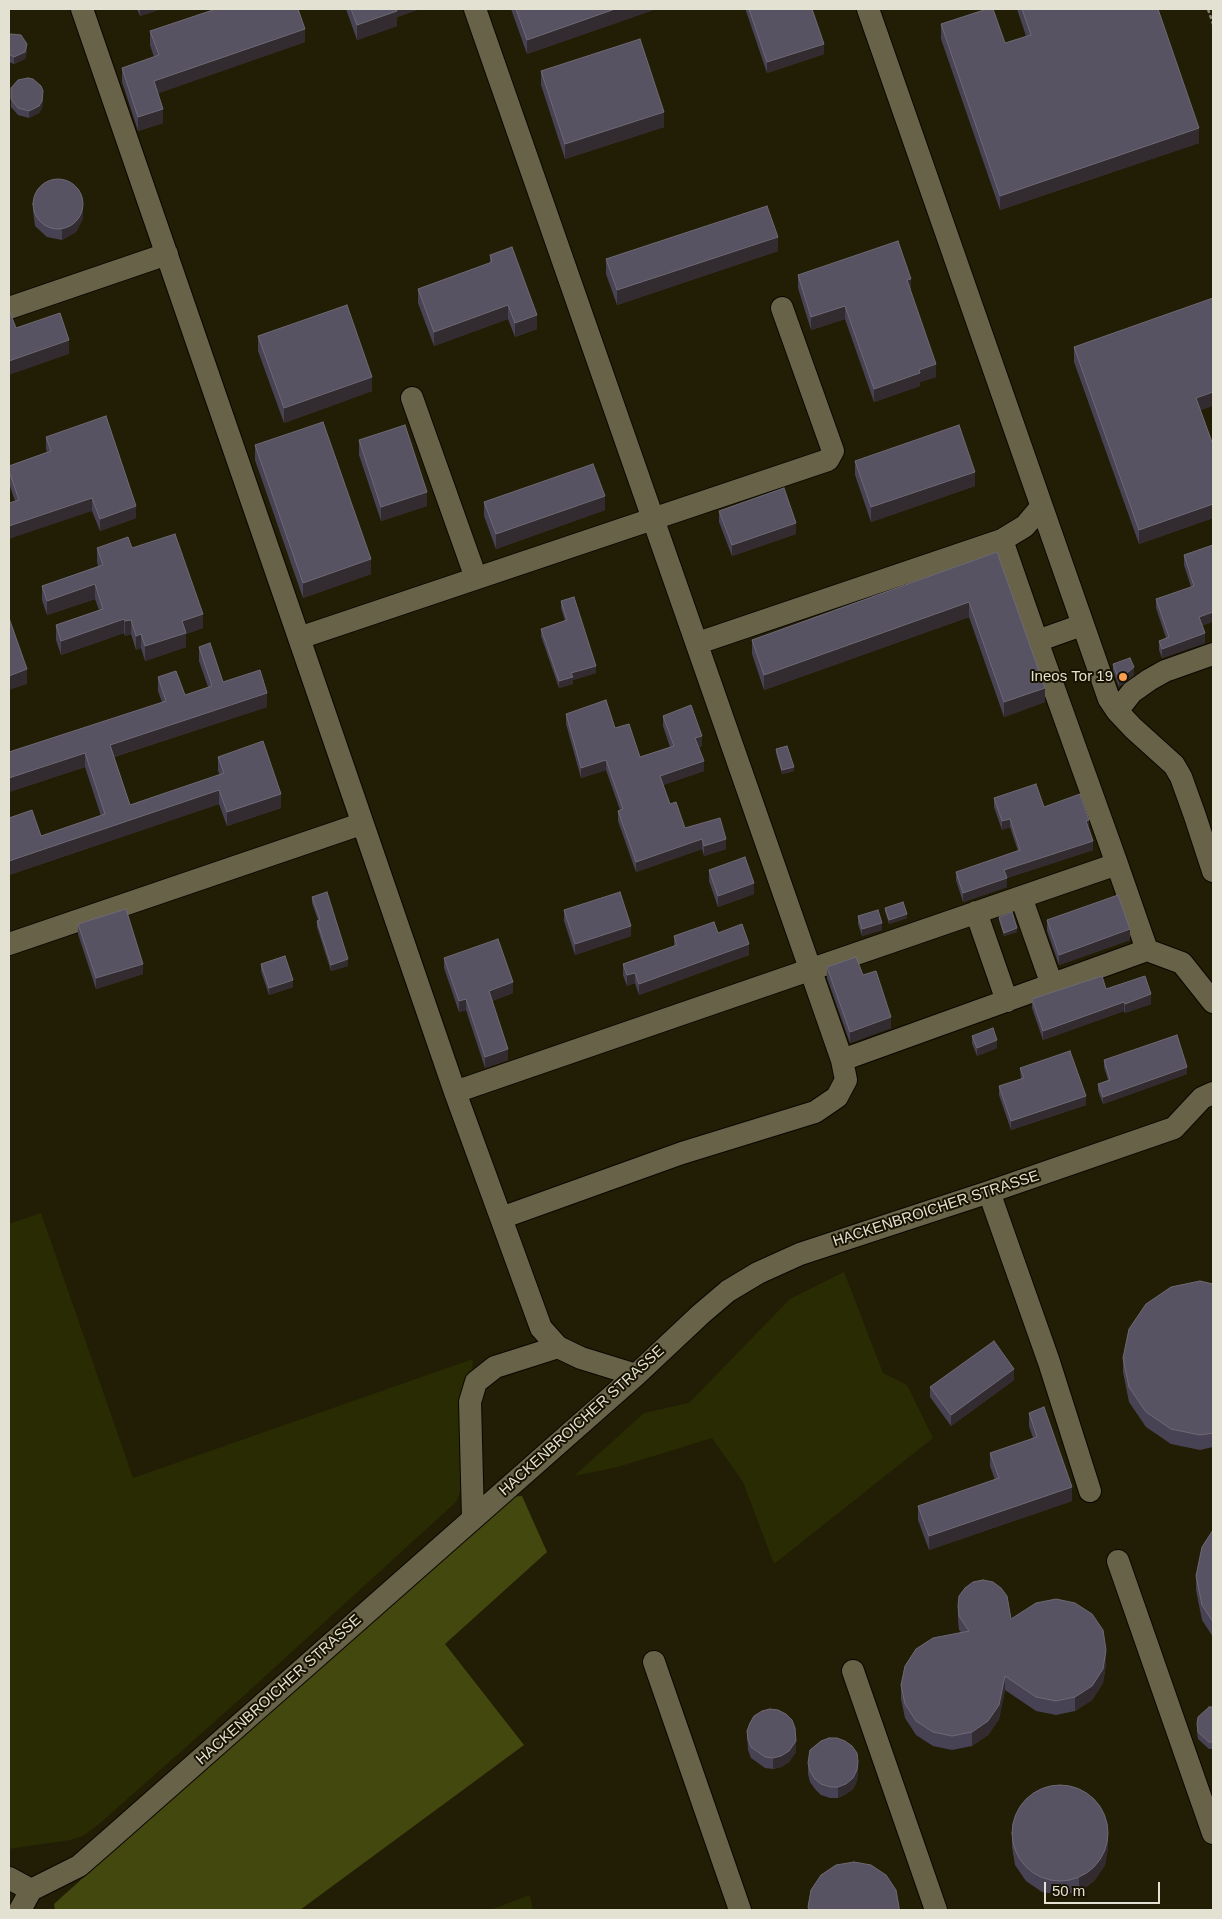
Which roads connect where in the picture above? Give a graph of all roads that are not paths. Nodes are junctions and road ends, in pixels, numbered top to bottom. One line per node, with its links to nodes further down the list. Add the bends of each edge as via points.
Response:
1 (82, 9): 4 (street)
2 (475, 9): 9 (street)
3 (868, 9): 8 (street)
4 (167, 254): 5 (street); 13 (street)
5 (9, 308)
6 (782, 308): 9 (street, via 833,451 828,460)
7 (412, 398): 11 (street)
8 (1041, 507): 10 (street, via 1025,526); 12 (street)
9 (654, 519): 11 (street); 15 (street)
10 (1002, 540): 14 (street); 15 (street)
11 (476, 578): 13 (street)
12 (1082, 625): 14 (street); 17 (street, via 1109,699)
13 (299, 638): 18 (street)
14 (1037, 641): 19 (street)
15 (698, 643): 25 (street)
16 (1213, 654): 17 (street, via 1149,680 1132,692)
17 (1117, 711): 20 (street, via 1174,765)
18 (361, 824): 23 (street); 30 (street)
19 (1117, 864): 21 (street); 24 (street)
20 (1213, 871)
21 (1021, 897): 22 (street); 26 (street)
22 (976, 912): 25 (street); 27 (street)
23 (9, 944)
24 (1147, 950): 26 (street); 28 (street, via 1182,963)
25 (810, 968): 29 (street); 30 (street)
26 (1052, 985): 27 (street)
27 (1007, 1001): 29 (street)
28 (1213, 1002)
29 (842, 1060): 33 (street, via 846,1080 842,1088 837,1097 815,1112 682,1153)
30 (455, 1092): 33 (street)
31 (1213, 1093): 32 (street, HACKENBROICHER STRASSE, via 1202,1098 1174,1128)
32 (989, 1192): 35 (street, HACKENBROICHER STRASSE, via 800,1254 758,1273 728,1291); 36 (street)
33 (501, 1218): 34 (street, via 541,1328)
34 (558, 1347): 35 (street, via 581,1358); 37 (street, via 495,1368 476,1382 470,1402)
35 (636, 1375): 37 (street, HACKENBROICHER STRASSE)
36 (1090, 1491)
37 (473, 1518): 43 (street, HACKENBROICHER STRASSE, via 79,1866)
38 (1118, 1561): 41 (street)
39 (654, 1662): 45 (street)
40 (853, 1671): 46 (street)
41 (1213, 1833)
42 (9, 1878): 43 (street)
43 (31, 1890): 44 (street)
44 (20, 1910)
45 (740, 1910)
46 (936, 1910)

